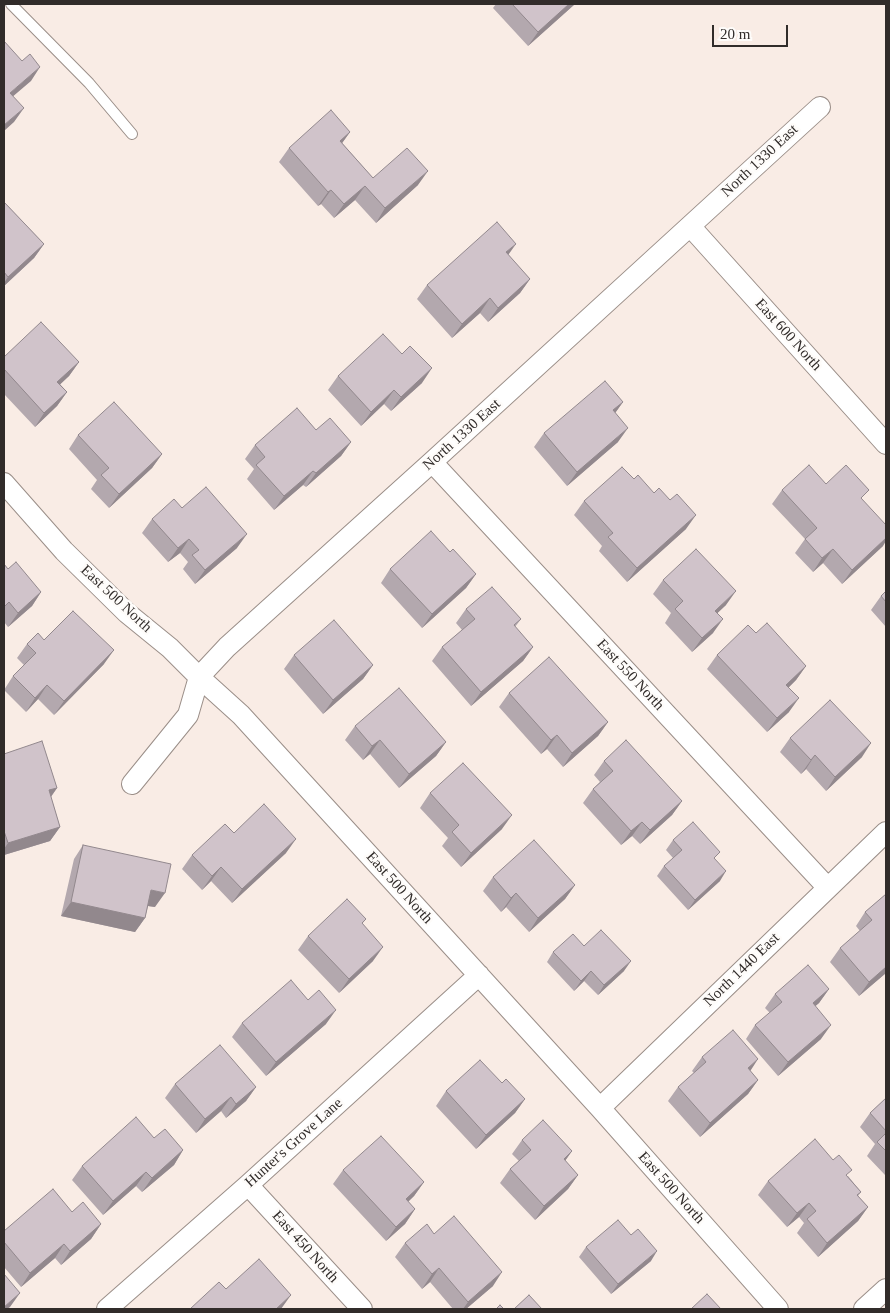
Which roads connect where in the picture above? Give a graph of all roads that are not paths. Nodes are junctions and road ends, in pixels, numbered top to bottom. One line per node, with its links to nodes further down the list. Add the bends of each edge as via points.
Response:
1 (11, 4): 3 (lane, via 89,83)
2 (820, 107): 4 (street, North 1330 East)
3 (132, 134)
4 (690, 226): 5 (street, East 600 North); 6 (street, North 1330 East)
5 (886, 444)
6 (432, 462): 8 (street, North 1330 East, via 227,647); 11 (street, East 550 North)
7 (4, 483): 8 (street, East 500 North, via 64,551 127,613 170,648)
8 (198, 678): 9 (street, North 1330 East, via 188,715); 12 (street, East 500 North, via 242,714)
9 (132, 784)
10 (886, 832): 11 (street, North 1440 East)
11 (827, 888): 13 (street, North 1440 East)
12 (479, 976): 13 (street, East 500 North); 14 (street, Hunter's Grove Lane)
13 (600, 1108): 18 (street, East 500 North)
14 (248, 1185): 16 (street, Hunter's Grove Lane); 17 (street, East 450 North)
15 (886, 1289): 19 (street)
16 (107, 1309)
17 (362, 1309)
18 (778, 1309)
19 (864, 1309)

